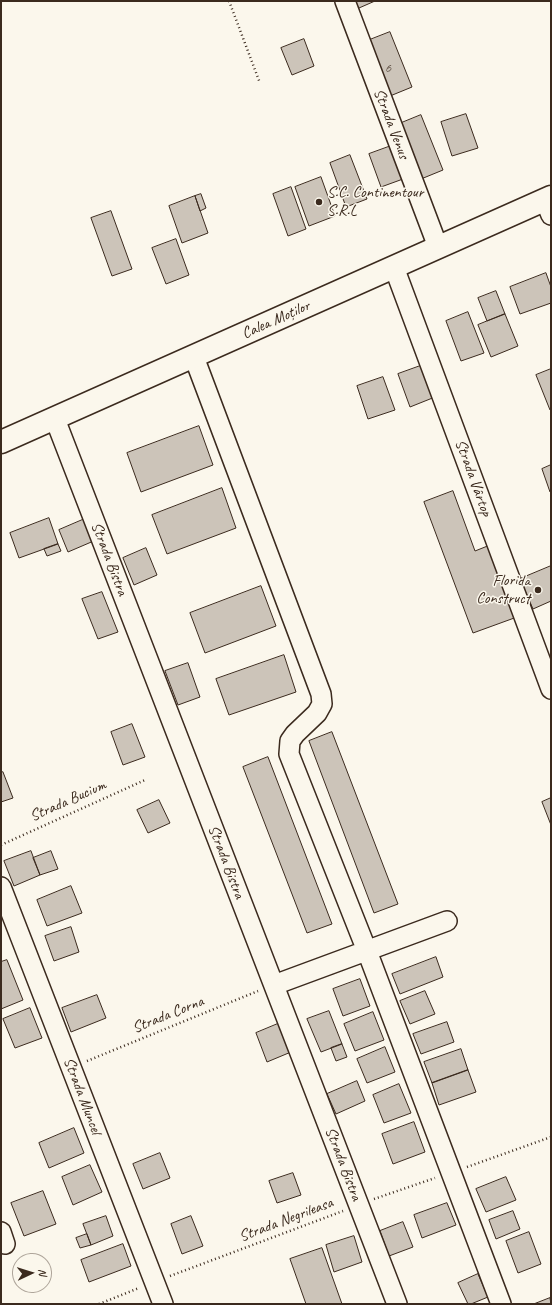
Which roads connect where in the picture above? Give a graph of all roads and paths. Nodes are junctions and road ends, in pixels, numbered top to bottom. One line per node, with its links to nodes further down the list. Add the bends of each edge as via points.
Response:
1 (229, 1): 3 (path)
2 (345, 1): 5 (street, Strada Venus)
3 (260, 83)
4 (549, 204): 5 (main road, Calea Moților)
5 (438, 248): 6 (main road, Calea Moților)
6 (394, 267): 7 (main road, Calea Moților); 10 (street, Strada Vârtop)
7 (194, 357): 8 (main road, Calea Moților); 15 (street, via 321,694 322,704 317,713 290,741 289,754)
8 (55, 419): 9 (main road, Calea Moților); 16 (street, Strada Bistra)
9 (1, 442)
10 (551, 688)
11 (144, 780): 12 (path, Strada Bucium)
12 (1, 845)
13 (1, 887): 17 (street, Strada Muncel)
14 (447, 921): 15 (street)
15 (367, 951): 16 (street); 19 (street)
16 (274, 985): 17 (path, Strada Corna); 20 (street, Strada Bistra)
17 (71, 1067): 21 (street, Strada Muncel)
18 (551, 1137): 19 (path, Strada Negrileasa)
19 (452, 1172): 20 (path, Strada Negrileasa); 25 (street)
20 (359, 1205): 21 (path, Strada Negrileasa); 24 (street, Strada Bistra)
21 (155, 1282): 22 (path, Strada Negrileasa); 23 (street, Strada Muncel)
22 (99, 1304)
23 (163, 1304)
24 (397, 1304)
25 (501, 1304)

